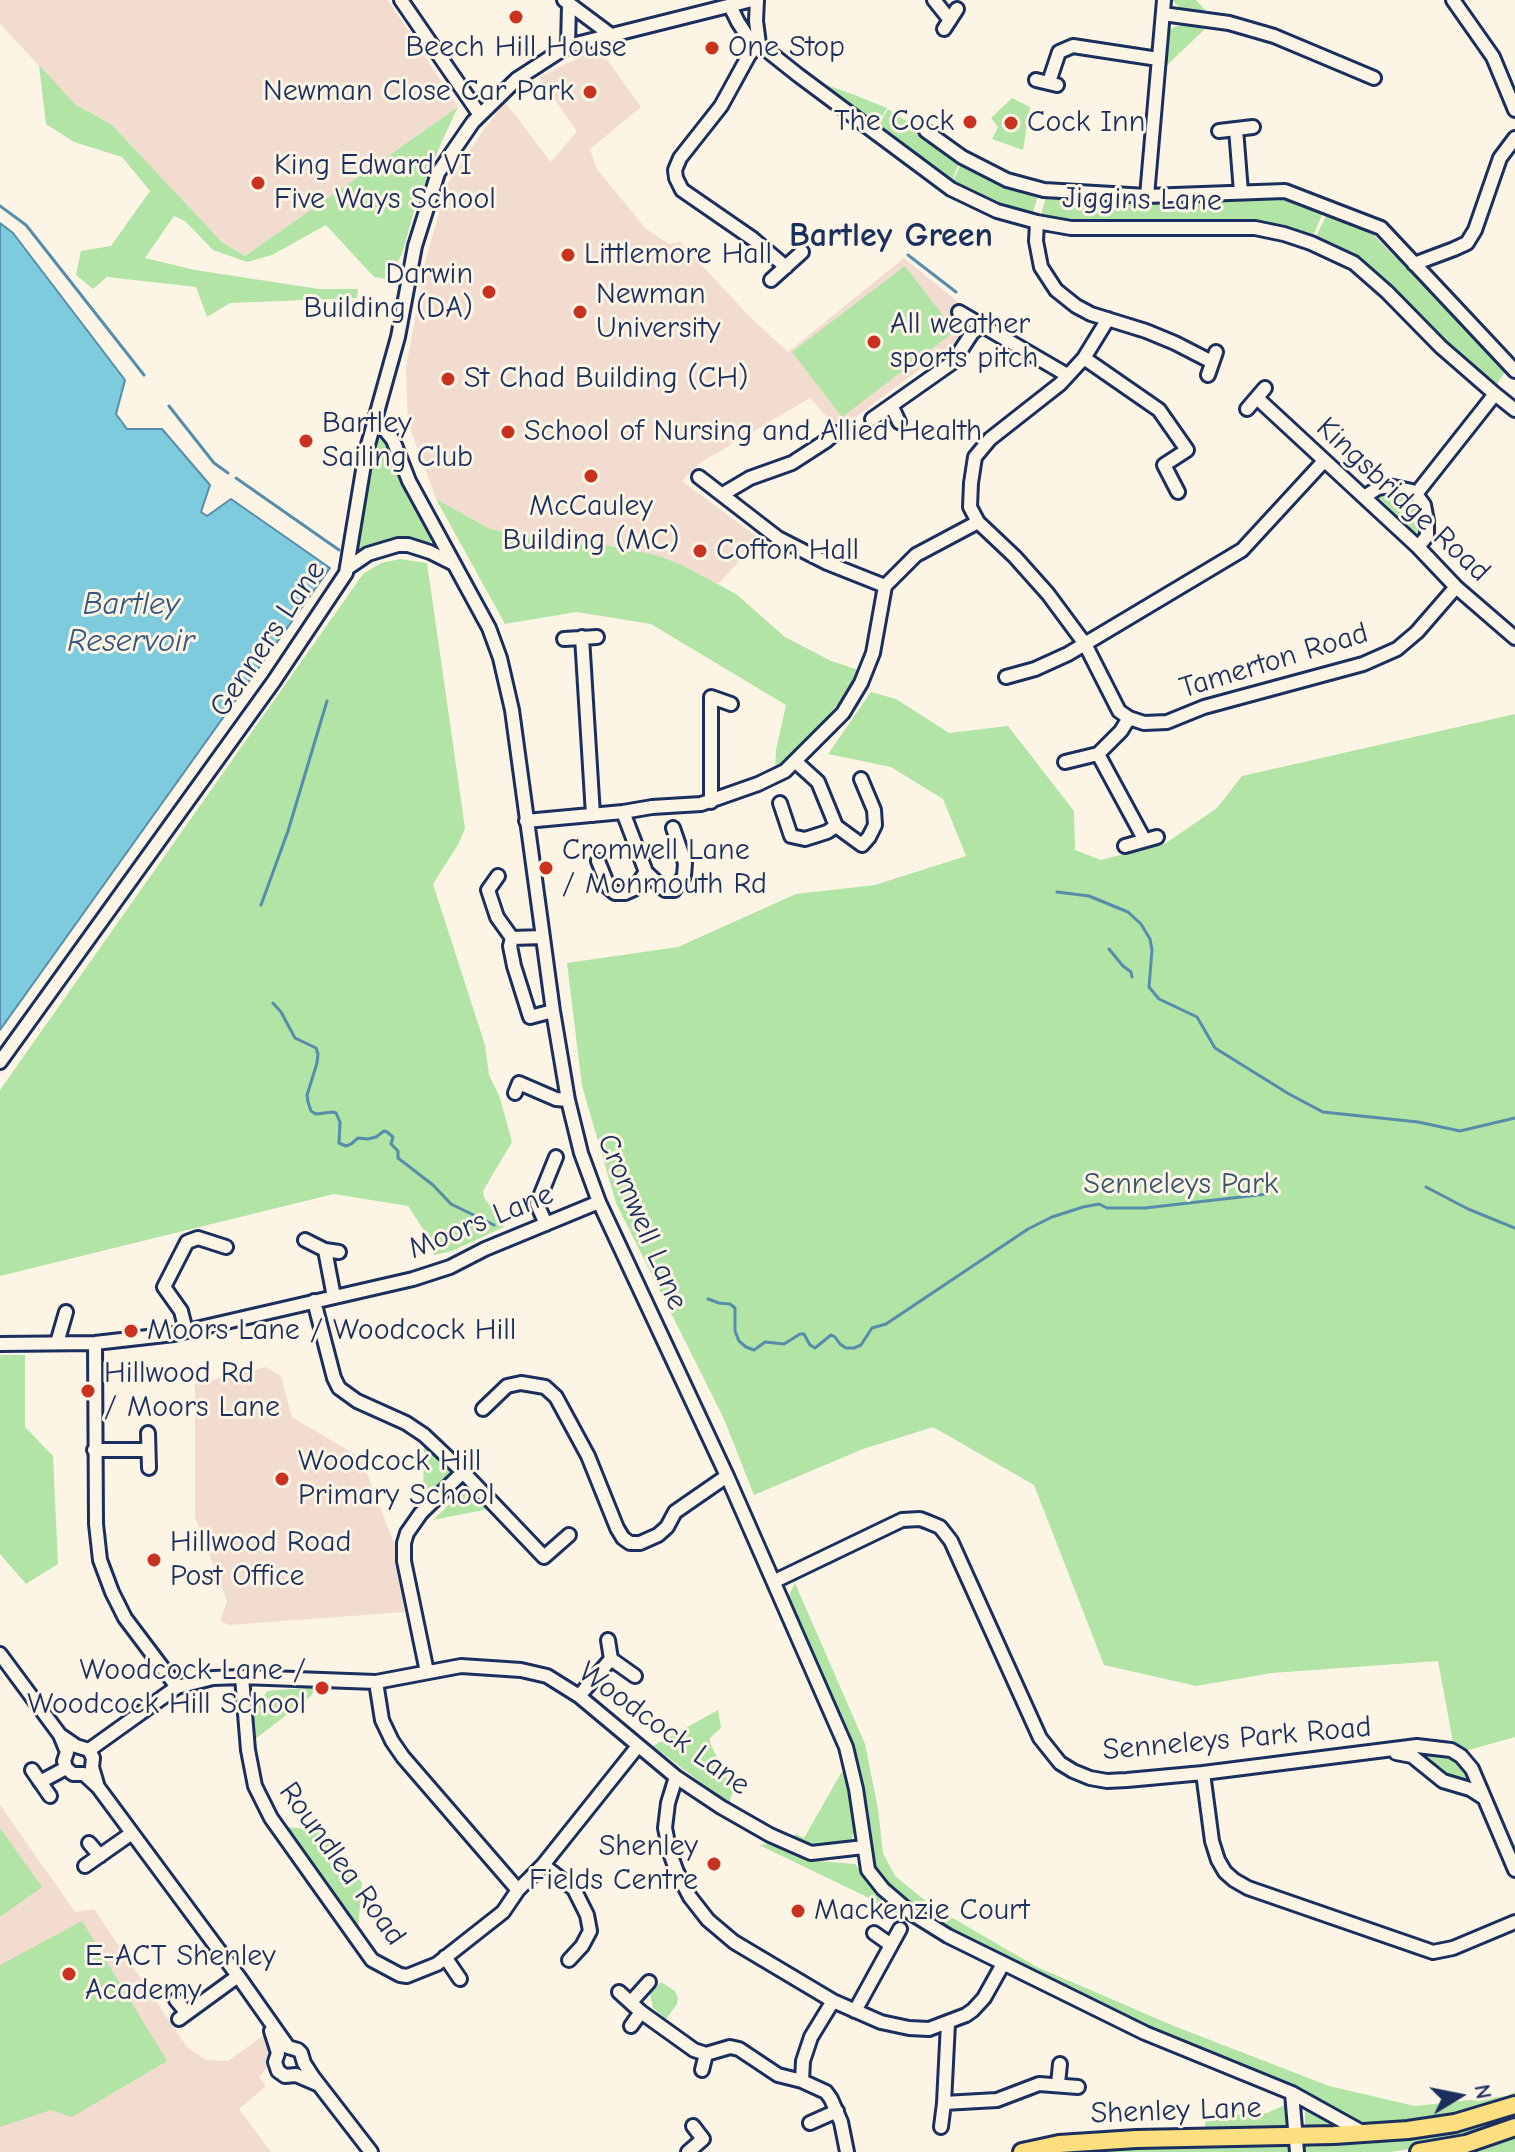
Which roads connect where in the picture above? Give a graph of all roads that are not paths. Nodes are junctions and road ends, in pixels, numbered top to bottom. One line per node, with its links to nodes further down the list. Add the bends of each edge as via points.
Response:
1 (401, 0): 17 (street)
2 (754, 0): 7 (street, Genners Lane); 11 (street)
3 (934, 0): 9 (street)
4 (1164, 0): 8 (street)
5 (1453, 0): 16 (street, via 1493,57)
6 (567, 2): 10 (street); 12 (street)
7 (721, 5): 10 (street, Genners Lane); 11 (street, Jiggins Lane)
8 (1163, 14): 13 (street); 14 (street, via 1229,23 1274,36)
9 (950, 19)
10 (611, 35): 12 (street, Genners Lane)
11 (759, 44): 25 (street, Jiggins Lane, via 951,189 997,211); 28 (street, via 675,170 682,190)
12 (568, 46): 17 (street, Genners Lane, via 517,79)
13 (1158, 59): 15 (street, via 1073,46 1059,52); 24 (street)
14 (1374, 78)
15 (1047, 82)
16 (1515, 110)
17 (480, 115): 43 (street, Genners Lane, via 433,187)
18 (1253, 127): 19 (street)
19 (1236, 129): 21 (street); 23 (street)
20 (926, 131): 24 (street, Jiggins Lane, via 1007,180 1044,190)
21 (1219, 131)
22 (1515, 138): 27 (street, via 1500,158 1467,243)
23 (1241, 192): 24 (street, Jiggins Lane); 27 (street, Jiggins Lane, via 1285,191 1381,228)
24 (1147, 196)
25 (1037, 222): 31 (street, via 1041,267 1056,290 1076,306); 37 (street, Jiggins Lane, via 1071,228 1255,228 1311,243 1354,263)
26 (802, 252): 28 (street)
27 (1414, 264): 34 (street, Jiggins Lane)
28 (786, 267): 29 (street)
29 (771, 280)
30 (959, 312): 32 (street)
31 (1108, 319): 33 (street); 36 (street, via 1214,357)
32 (981, 326): 35 (street); 38 (street, via 953,362)
33 (1084, 358): 35 (street); 47 (street, via 1159,410 1187,450 1164,465)
34 (1515, 371)
35 (1067, 375): 51 (street, via 975,457 970,507)
36 (1208, 375)
37 (1495, 394): 40 (street, Jiggins Lane); 49 (street)
38 (892, 407): 41 (street); 42 (street)
39 (1247, 409): 45 (street, Kingsbridge Road, via 1261,393)
40 (1515, 410)
41 (872, 419)
42 (899, 422)
43 (374, 423): 53 (street, Cromwell Lane, via 393,440); 54 (street, Genners Lane)
44 (837, 453): 48 (street, via 830,437 792,463)
45 (1324, 461): 50 (street, Kingsbridge Road); 61 (street, via 1242,550)
46 (699, 477): 48 (street)
47 (1178, 492)
48 (723, 494): 55 (street, via 778,538)
49 (1416, 494): 50 (street, via 1389,486); 52 (street, via 1427,521 1427,536)
50 (1364, 497): 52 (street, Kingsbridge Road)
51 (978, 522): 55 (street, via 916,555); 61 (street, via 1048,594)
52 (1418, 547): 56 (street, Kingsbridge Road)
53 (454, 564): 54 (street, via 398,545 368,554); 73 (street, Cromwell Lane, via 489,628 505,675)
54 (349, 567): 83 (street, Genners Lane, via 274,681)
55 (885, 586): 66 (street, via 873,653 861,683 843,713)
56 (1456, 587): 59 (street, Kingsbridge Road); 64 (street, Tamerton Road, via 1417,632 1377,659 1167,722)
57 (582, 637): 58 (street); 60 (street); 72 (street)
58 (597, 637)
59 (1515, 638)
60 (564, 639)
61 (1085, 644): 62 (street, via 1025,679); 64 (street, via 1119,711)
62 (1006, 677)
63 (731, 704): 69 (street, via 711,697)
64 (1129, 718): 65 (street)
65 (1098, 754): 67 (street); 76 (street, via 1151,838)
66 (796, 762): 69 (street); 74 (street, via 818,782)
67 (1065, 762)
68 (861, 779): 74 (street, via 874,810 869,837 862,845)
69 (711, 802): 71 (street)
70 (780, 803): 74 (street, via 791,836 805,839)
71 (623, 812): 72 (street); 78 (street)
72 (593, 815): 73 (street)
73 (526, 821): 80 (street, Cromwell Lane)
74 (836, 826)
75 (673, 828): 78 (street, via 684,876 674,890 665,890)
76 (1125, 846)
77 (598, 861): 78 (street, via 615,893 634,889)
78 (646, 872)
79 (498, 876): 81 (street, via 488,890 497,917)
80 (543, 937): 81 (street); 82 (street, Cromwell Lane)
81 (512, 938): 82 (street, via 514,966 530,1017)
82 (553, 1011): 85 (street, Cromwell Lane)
83 (0, 1062)
84 (515, 1093): 85 (street, via 519,1083)
85 (568, 1100): 87 (street, Cromwell Lane)
86 (556, 1157): 88 (street, via 537,1204)
87 (599, 1202): 88 (street, Moors Lane); 106 (street, Cromwell Lane)
88 (546, 1224): 93 (street, Moors Lane, via 450,1267)
89 (305, 1240): 91 (street)
90 (226, 1247): 96 (street, via 198,1238 187,1242 164,1287 181,1311)
91 (325, 1250): 92 (street); 93 (street)
92 (339, 1252)
93 (334, 1297): 94 (street, Moors Lane)
94 (314, 1301): 96 (street, Moors Lane); 105 (street, via 339,1388 424,1435)
95 (66, 1312): 97 (street)
96 (186, 1331): 98 (street, Moors Lane)
97 (57, 1343): 98 (street, Moors Lane); 99 (street, Moors Lane)
98 (95, 1343): 102 (street)
99 (0, 1344)
100 (483, 1409): 106 (street, via 507,1386 521,1383 545,1387 556,1397 588,1456 617,1528 630,1543 658,1535 675,1512)
101 (148, 1433): 103 (street)
102 (94, 1450): 103 (street); 117 (street, via 103,1569 125,1618)
103 (148, 1450): 104 (street)
104 (149, 1468)
105 (463, 1472): 107 (street, via 544,1557); 113 (street, via 421,1513 404,1543)
106 (727, 1476): 108 (street, Cromwell Lane)
107 (569, 1535)
108 (775, 1581): 125 (street, Senneleys Park Road, via 902,1520 920,1519 940,1527 1040,1738 1060,1763 1107,1781); 132 (street, Cromwell Lane, via 846,1747)
109 (608, 1640): 111 (street)
110 (0, 1654): 112 (street)
111 (611, 1659): 114 (street); 118 (street)
112 (5, 1671): 120 (street)
113 (427, 1672): 116 (street, Woodcock Lane); 118 (street, Woodcock Lane, via 461,1666 521,1670 547,1676)
114 (635, 1676)
115 (242, 1677): 116 (street, Woodcock Lane); 117 (street, Woodcock Lane, via 215,1677); 142 (street, Roundlea Road, via 255,1786 271,1818 372,1960 407,1976)
116 (376, 1682): 137 (street, via 382,1720 392,1741)
117 (177, 1687): 120 (street, Woodcock Lane)
118 (579, 1696): 119 (street, Woodcock Lane)
119 (638, 1746): 126 (street, Woodcock Lane); 134 (street, Roundlea Road)
120 (77, 1750): 122 (street, via 64,1761); 124 (street, via 93,1758)
121 (1389, 1751): 125 (street, Senneleys Park Road); 129 (street, Senneleys Park Road, via 1412,1756 1443,1781); 129 (street, Senneleys Park Road, via 1417,1746 1451,1750 1472,1769)
122 (66, 1768): 124 (street, via 73,1774); 127 (street)
123 (32, 1770): 127 (street)
124 (88, 1770): 130 (street)
125 (1203, 1773): 138 (street, via 1218,1860 1248,1888 1433,1952)
126 (676, 1777): 132 (street, Woodcock Lane, via 770,1835 811,1853); 150 (street, via 665,1828 690,1897 734,1942)
127 (40, 1782): 128 (street)
128 (50, 1796)
129 (1484, 1798): 136 (street, Senneleys Park Road)
130 (132, 1833): 133 (street); 145 (street)
131 (89, 1843): 133 (street)
132 (864, 1847): 144 (street, via 874,1879 911,1913)
133 (100, 1856): 135 (street)
134 (543, 1865): 137 (street, Roundlea Road); 143 (street, via 574,1889 587,1915 590,1931)
135 (85, 1866)
136 (1515, 1870)
137 (518, 1890): 142 (street, Roundlea Road, via 503,1912)
138 (1515, 1922)
139 (900, 1929): 141 (street)
140 (874, 1933): 141 (street)
141 (891, 1945): 152 (street)
142 (445, 1957): 146 (street, Roundlea Road)
143 (569, 1960)
144 (1003, 1964): 154 (street, via 973,2010); 166 (street, via 1145,2033)
145 (238, 1976): 149 (street, via 183,2016); 156 (street)
146 (460, 1979)
147 (649, 1982): 151 (street)
148 (619, 1992): 151 (street)
149 (176, 2000)
150 (833, 2001): 152 (street); 162 (street, via 811,2037)
151 (631, 2002): 153 (street)
152 (855, 2011): 154 (street, via 909,2028)
153 (641, 2012): 155 (street); 157 (street)
154 (948, 2023): 167 (street)
155 (631, 2026)
156 (283, 2050): 158 (street, via 298,2050); 161 (street, via 275,2062 278,2071)
157 (706, 2054): 160 (street); 162 (street, via 739,2049 778,2075)
158 (304, 2063): 161 (street); 164 (street)
159 (1060, 2064): 163 (street)
160 (702, 2070)
161 (296, 2075): 164 (street)
162 (802, 2081): 169 (street, via 826,2092)
163 (1058, 2084): 165 (street); 167 (street, via 1039,2084 997,2100)
164 (320, 2085): 177 (street)
165 (1078, 2087)
166 (1292, 2093): 174 (street); 175 (street)
167 (944, 2103): 172 (street)
168 (1515, 2105): 174 (main road, Shenley Lane, via 1455,2123)
169 (837, 2111): 170 (street); 179 (street)
170 (810, 2123)
171 (693, 2126): 178 (street, via 703,2139)
172 (941, 2127)
173 (1515, 2127): 181 (main road, via 1466,2144)
174 (1364, 2133): 175 (main road, Shenley Lane)
175 (1296, 2144): 176 (main road, Shenley Lane)
176 (1074, 2147): 180 (main road, Shenley Lane, via 1059,2144)
177 (371, 2152)
178 (688, 2152)
179 (847, 2152)
180 (1022, 2152)
181 (1419, 2152)

